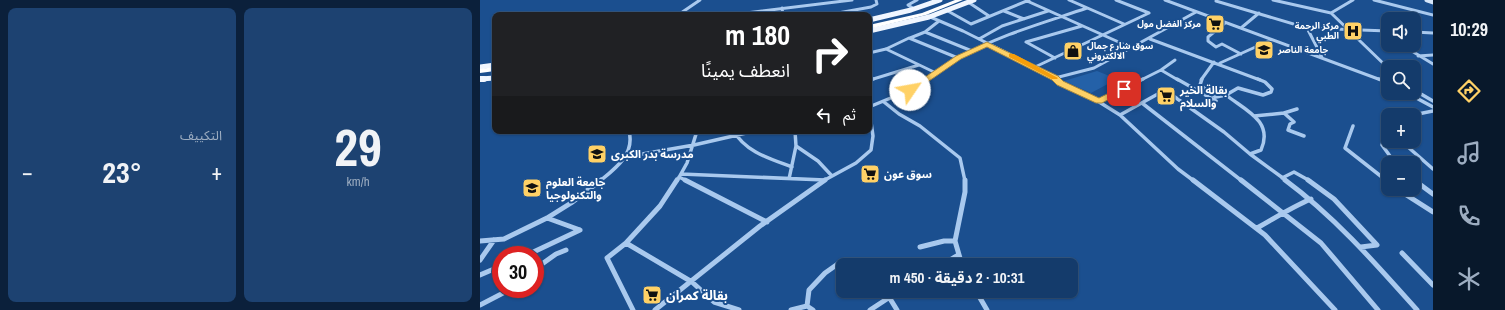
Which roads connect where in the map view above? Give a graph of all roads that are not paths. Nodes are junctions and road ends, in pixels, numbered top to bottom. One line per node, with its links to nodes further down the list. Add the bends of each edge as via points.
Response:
1 (700, 0): 28 (street)
2 (852, 0): 22 (street)
3 (876, 0): 31 (street, via 877,4 871,7)
4 (917, 0): 25 (street, via 908,5)
5 (940, 0): 25 (main road)
6 (950, 0): 25 (highway)
7 (960, 0): 35 (highway)
8 (974, 0): 19 (main road)
9 (1028, 0): 26 (street); 27 (street)
10 (1069, 0): 23 (street)
11 (1116, 0): 44 (street, via 1149,13)
12 (1165, 0): 32 (street)
13 (1273, 0): 21 (street)
14 (1292, 0): 21 (street)
15 (1353, 0): 34 (street)
16 (1374, 0): 36 (street)
17 (1428, 0): 20 (street)
18 (1216, 1): 33 (street)
19 (968, 2): 24 (main road); 37 (street)
20 (1433, 2)
21 (1287, 3): 34 (street)
22 (782, 8): 29 (street); 30 (street)
23 (1088, 8): 38 (street); 44 (street)
24 (946, 10): 35 (main road); 37 (street, via 971,24)
25 (913, 11): 39 (main road); 42 (highway)
26 (1004, 11): 37 (street); 40 (street)
27 (1049, 11): 38 (street); 40 (street)
28 (682, 12)
29 (752, 12)
30 (783, 12)
31 (844, 12)
32 (1196, 12): 43 (street); 58 (street)
33 (1259, 13): 47 (street); 48 (street)
34 (1331, 13): 50 (street)
35 (926, 15): 41 (street); 45 (highway); 49 (main road)
36 (1433, 15)
37 (989, 16)
38 (1062, 17): 46 (street); 60 (street)
39 (872, 19)
40 (1025, 19): 57 (street, via 1002,26)
41 (939, 21): 52 (street); 57 (street)
42 (872, 22)
43 (1225, 23): 47 (street); 66 (street, via 1208,37 1208,41 1216,47 1222,44)
44 (1124, 24): 55 (street)
45 (872, 26)
46 (1082, 26): 55 (street); 71 (street, via 1026,42)
47 (1241, 28): 59 (street)
48 (1307, 28): 50 (street); 69 (street)
49 (872, 30)
50 (1347, 30): 51 (street); 74 (street)
51 (1380, 31)
52 (925, 32): 56 (street); 63 (street)
53 (1421, 32): 54 (street)
54 (1433, 33)
55 (1101, 35): 61 (street); 71 (street)
56 (909, 38): 62 (street); 70 (street)
57 (979, 39): 60 (street)
58 (1150, 39): 61 (street); 73 (street)
59 (1271, 40): 66 (street); 69 (street)
60 (987, 44): 63 (street); 80 (street)
61 (1132, 48): 88 (street, via 1094,68)
62 (886, 49): 64 (street); 77 (street)
63 (972, 51): 70 (street)
64 (872, 52)
65 (1412, 52): 68 (street)
66 (1241, 54): 75 (street)
67 (1433, 55): 68 (street)
68 (1418, 56): 76 (street)
69 (1322, 57): 91 (street)
70 (958, 58): 85 (street)
71 (1055, 58): 80 (street)
72 (1175, 60): 82 (street)
73 (1214, 62): 75 (street); 93 (street, via 1200,81 1200,85 1216,96)
74 (1381, 62)
75 (1220, 63): 93 (street, via 1265,82 1272,89 1263,95 1238,88)
76 (1433, 64)
77 (919, 65): 85 (street); 90 (street)
78 (492, 66): 79 (main road)
79 (480, 67)
80 (1035, 67): 88 (street)
81 (492, 69): 83 (highway)
82 (1161, 70): 96 (street); 97 (street)
83 (480, 71)
84 (492, 73): 86 (highway)
85 (936, 73): 98 (street, via 910,90)
86 (480, 74)
87 (492, 78): 89 (main road)
88 (1055, 78): 96 (street, via 1060,83)
89 (480, 79)
90 (872, 79)
91 (1381, 80)
92 (1421, 94): 95 (street)
93 (1226, 95): 107 (street)
94 (1419, 100): 101 (street)
95 (1433, 100)
96 (1099, 101): 106 (street)
97 (1216, 101)
98 (884, 102): 100 (street); 142 (street, via 920,126 960,158 965,176 965,192)
99 (1142, 103): 106 (street); 119 (street, via 1165,90); 136 (street)
100 (872, 107)
101 (1433, 108)
102 (1297, 109): 104 (street)
103 (1433, 112): 105 (street)
104 (1284, 113): 107 (street); 115 (street, via 1294,122 1288,130)
105 (1421, 114)
106 (1120, 115): 139 (street, via 1178,169)
107 (1254, 116): 119 (street, via 1262,124 1266,140 1261,150)
108 (1353, 126): 127 (street, via 1345,148)
109 (872, 128): 126 (street, via 874,142 871,150 862,159)
110 (630, 134): 120 (street, via 632,143)
111 (696, 134): 116 (street)
112 (744, 134): 114 (street)
113 (795, 134): 117 (street)
114 (736, 136): 116 (street); 123 (street, via 749,149)
115 (1304, 136)
116 (694, 145): 120 (street); 125 (street)
117 (796, 146): 123 (street); 126 (street, via 818,161)
118 (1409, 148): 121 (street)
119 (1250, 154): 128 (street)
120 (625, 157): 137 (street, via 617,168)
121 (1426, 164): 122 (street); 124 (street)
122 (1433, 164)
123 (792, 167): 129 (street)
124 (1433, 169)
125 (680, 175): 129 (street); 138 (street); 143 (street, via 648,221)
126 (832, 176): 130 (street)
127 (1381, 176)
128 (1282, 178): 134 (street); 146 (street, via 1294,172 1334,199 1377,245)
129 (789, 179): 130 (street)
130 (825, 180): 138 (street)
131 (1421, 185): 132 (street)
132 (1432, 193)
133 (1408, 196): 135 (street)
134 (1311, 199): 136 (street, via 1290,207); 146 (street)
135 (1433, 212)
136 (1284, 214): 139 (street); 174 (street, via 1321,243)
137 (547, 218): 140 (street, via 504,239); 144 (street, via 580,230)
138 (767, 222): 157 (street)
139 (1257, 228): 173 (street)
140 (494, 240): 141 (street); 152 (street)
141 (480, 241)
142 (955, 241): 145 (street); 149 (street)
143 (626, 243): 157 (street); 165 (street, via 607,258)
144 (544, 247)
145 (920, 247)
146 (1361, 247): 175 (street)
147 (566, 250): 153 (street)
148 (1402, 253): 158 (street)
149 (958, 255): 150 (street); 151 (street)
150 (953, 258)
151 (959, 258)
152 (480, 260)
153 (544, 263)
154 (836, 265): 164 (street, via 809,290)
155 (492, 270): 156 (street)
156 (480, 275)
157 (692, 282): 166 (street); 167 (street, via 714,302)
158 (1433, 285)
159 (492, 298): 163 (street)
160 (888, 298): 170 (street)
161 (890, 298): 171 (street)
162 (980, 298): 172 (street)
163 (480, 304)
164 (806, 306): 168 (street); 169 (street)
165 (633, 310)
166 (655, 310)
167 (739, 310)
168 (791, 310)
169 (813, 310)
170 (870, 310)
171 (897, 310)
172 (987, 310)
173 (1335, 310)
174 (1378, 310)
175 (1417, 310)

